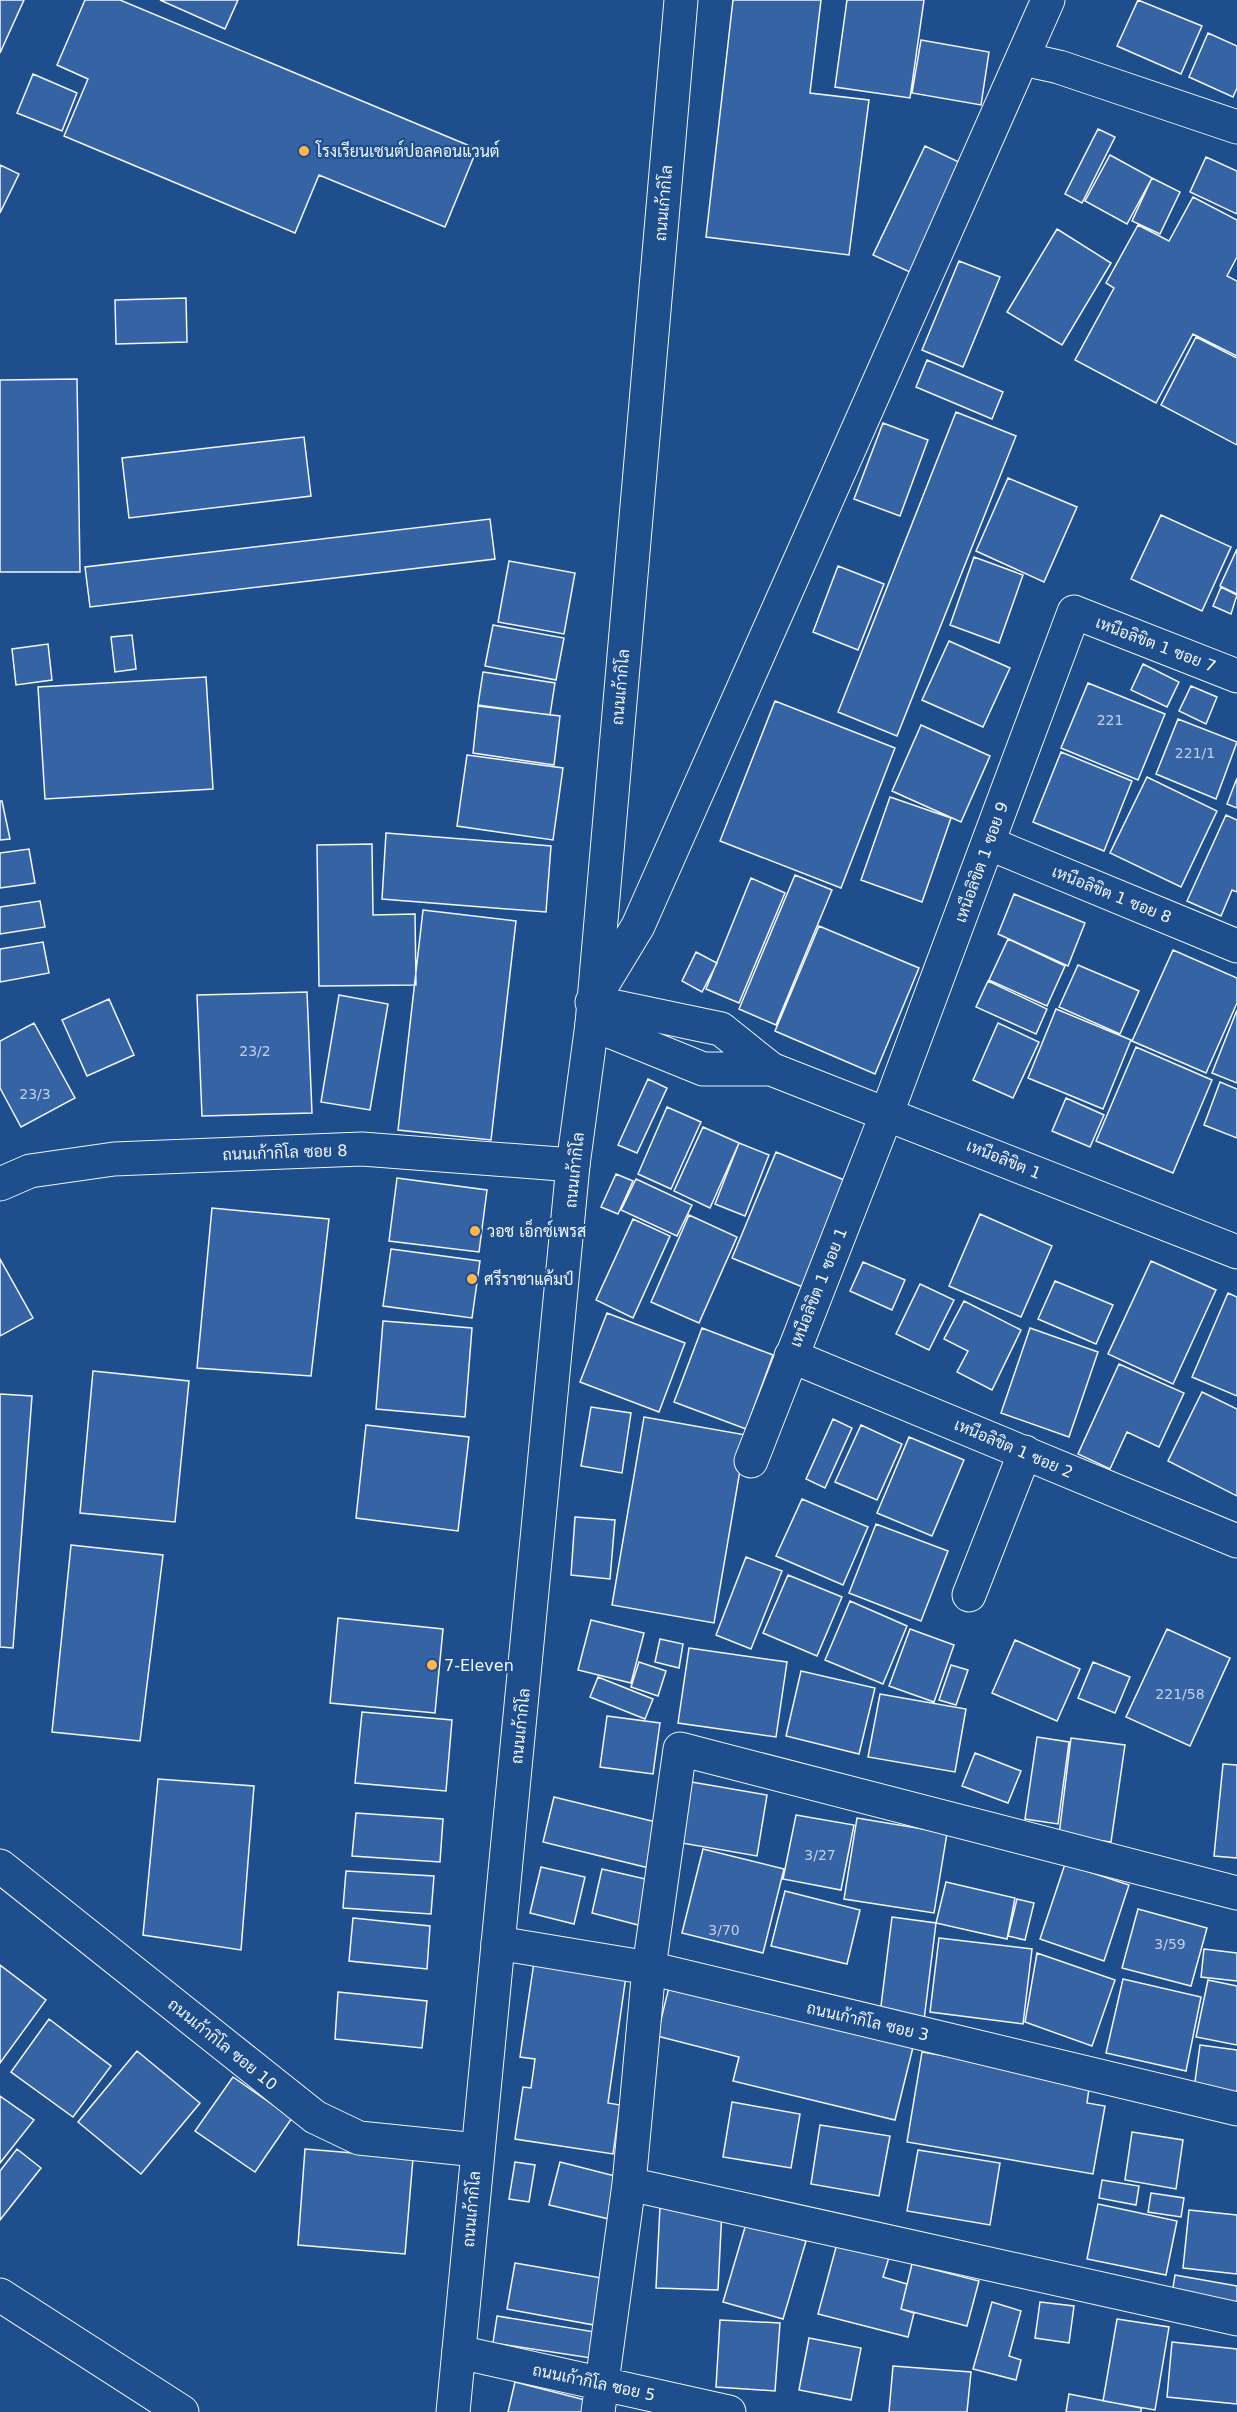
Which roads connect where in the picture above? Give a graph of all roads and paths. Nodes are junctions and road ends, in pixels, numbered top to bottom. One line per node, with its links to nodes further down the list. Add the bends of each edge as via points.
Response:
1 (681, 0): 9 (street, ถนนเก้ากิโล)
2 (1048, 0): 3 (street)
3 (1023, 59): 4 (street, via 1059,67); 9 (street, via 638,926)
4 (1237, 127)
5 (1074, 612): 6 (street, เหนือลิขิต 1 ซอย 7); 7 (street, เหนือลิขิต 1 ซอย 9)
6 (1237, 676)
7 (988, 843): 8 (street, เหนือลิขิต 1 ซอย 8); 10 (street, เหนือลิขิต 1 ซอย 9)
8 (1237, 946)
9 (592, 1013): 10 (street, เหนือลิขิต 1, via 721,1029 771,1069); 11 (street, ถนนเก้ากิโล)
10 (887, 1113): 13 (street, เหนือลิขิต 1); 14 (street, เหนือลิขิต 1 ซอย 1)
11 (573, 1165): 12 (street, ถนนเก้ากิโล ซอย 8, via 362,1149 114,1159 30,1171); 21 (street, ถนนเก้ากิโล)
12 (0, 1184)
13 (1237, 1252)
14 (791, 1356): 15 (street, เหนือลิขิต 1 ซอย 2); 16 (street, เหนือลิขิต 1 ซอย 1)
15 (1025, 1452): 17 (street, เหนือลิขิต 1 ซอย 2); 18 (street)
16 (751, 1461)
17 (1237, 1540)
18 (969, 1594)
19 (0, 1866): 24 (street, ถนนเก้ากิโล ซอย 10, via 315,2117 359,2138)
20 (1237, 1893): 22 (street, via 680,1749)
21 (498, 1943): 22 (street, ถนนเก้ากิโล ซอย 3); 24 (street, ถนนเก้ากิโล)
22 (649, 1968): 23 (street, ถนนเก้ากิโล ซอย 3); 25 (street)
23 (1237, 2109)
24 (477, 2150): 28 (street, ถนนเก้ากิโล)
25 (629, 2184): 27 (street); 29 (street)
26 (0, 2295): 30 (street)
27 (1237, 2319)
28 (459, 2352): 29 (street, ถนนเก้ากิโล ซอย 5); 31 (street, ถนนเก้ากิโล)
29 (601, 2398): 32 (street, ถนนเก้ากิโล ซอย 5)
30 (182, 2412)
31 (453, 2412)
32 (729, 2412)

